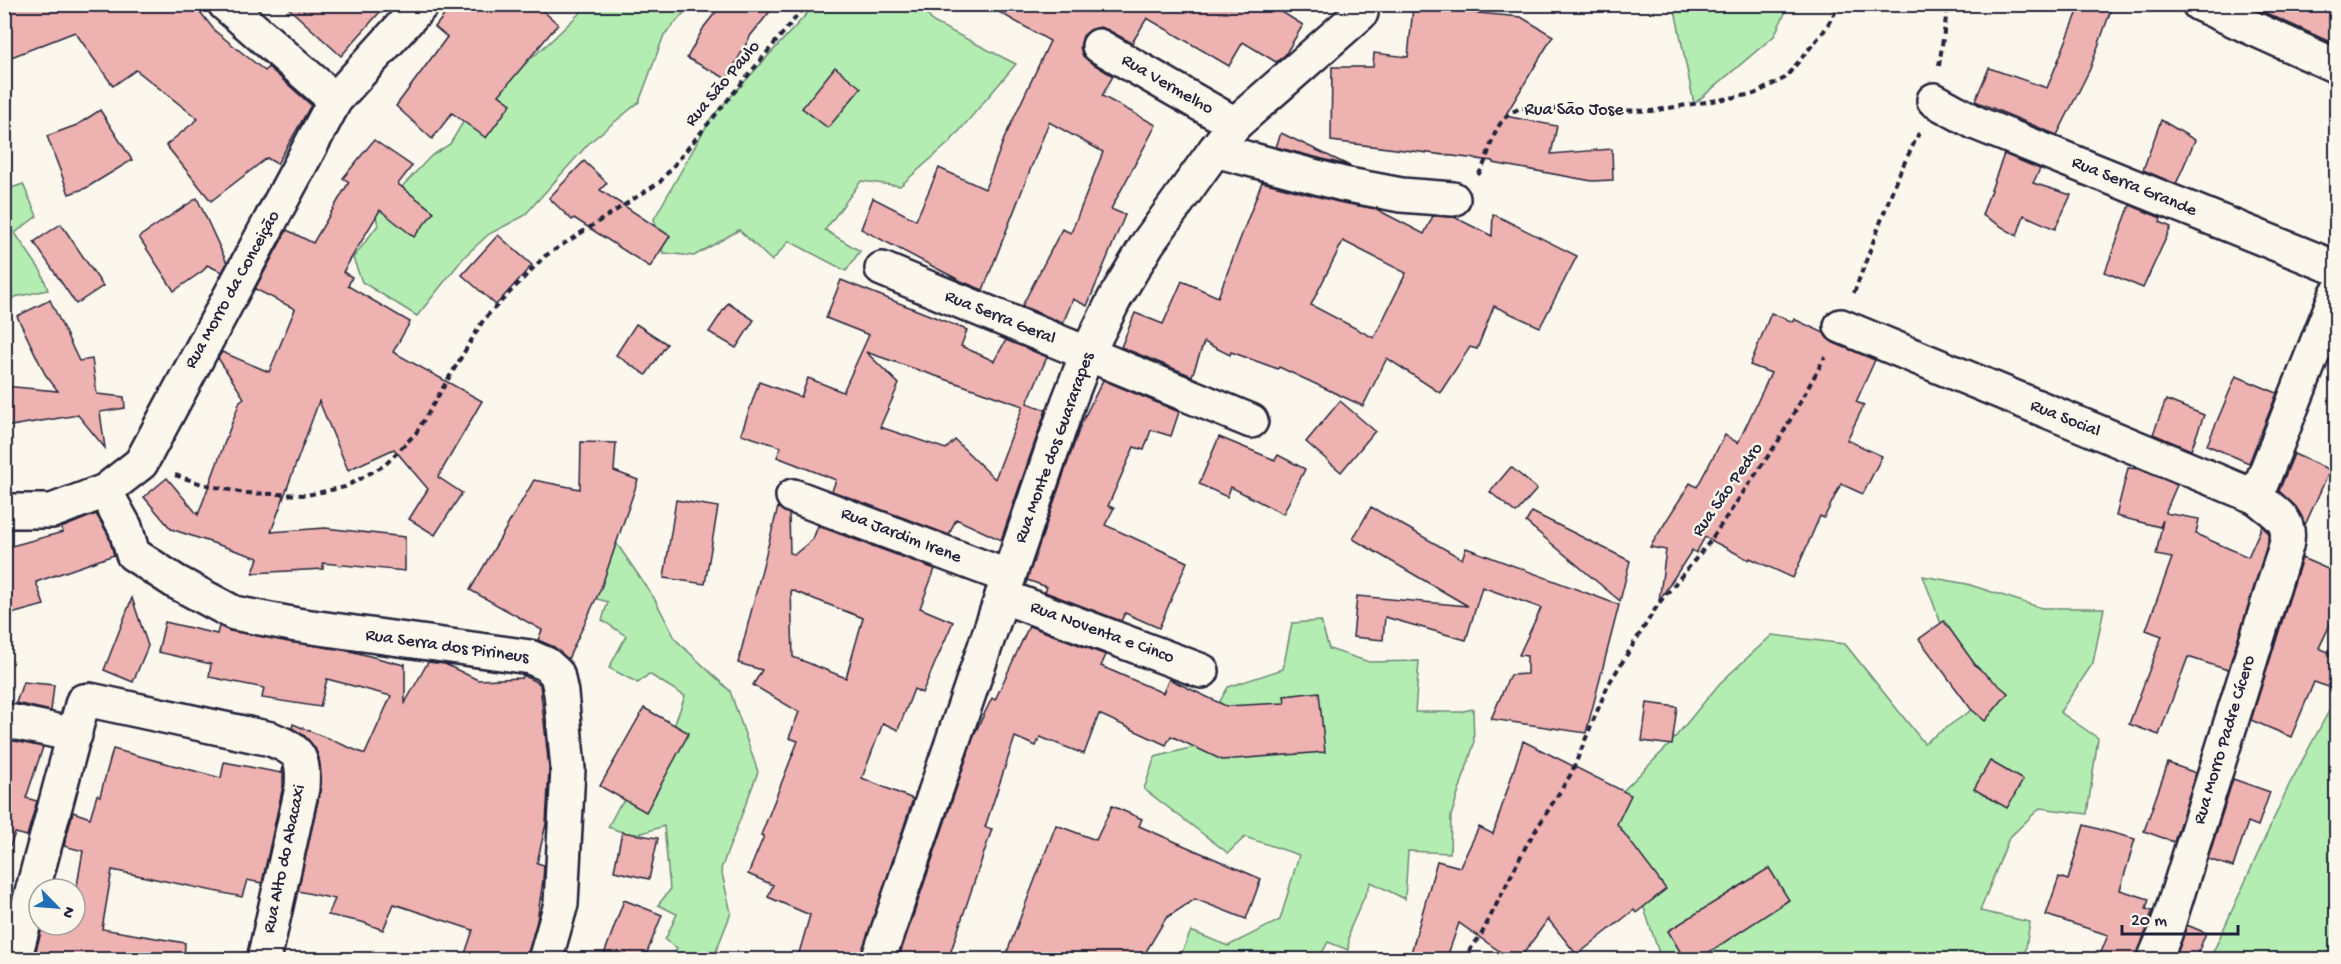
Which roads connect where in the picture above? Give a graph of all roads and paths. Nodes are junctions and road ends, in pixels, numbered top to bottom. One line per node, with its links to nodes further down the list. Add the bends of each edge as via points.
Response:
1 (225, 4): 10 (street)
2 (422, 4): 10 (street, Rua Morro da Conceição)
3 (807, 4): 21 (path, Rua São Paulo, via 660,182 544,256 484,320 416,433 385,465 345,487 307,495 244,493 202,484)
4 (1840, 4): 14 (path, Rua São Jose, via 1824,31 1785,78 1754,94 1651,111 1520,108 1504,118 1484,166 1466,193)
5 (1948, 4): 11 (path, Rua São Pedro)
6 (2199, 4): 9 (street)
7 (1361, 14): 12 (street, Rua Monte dos Guararapes)
8 (1099, 46): 12 (street, Rua Vermelho)
9 (2337, 66)
10 (335, 99): 21 (street, Rua Morro da Conceição)
11 (1934, 100): 15 (street, Rua Serra Grande, via 1976,123); 18 (path, Rua São Pedro, via 1897,178)
12 (1235, 124): 13 (street, Rua Monte dos Guararapes)
13 (1215, 150): 14 (street, via 1343,184); 19 (street, Rua Monte dos Guararapes, via 1148,243)
14 (1453, 200)
15 (2337, 268)
16 (882, 269): 19 (street, Rua Serra Geral)
17 (2337, 295): 24 (street)
18 (1842, 326): 24 (street, Rua Social); 35 (path, Rua São Pedro, via 1779,440 1708,544 1659,603 1608,685 1571,774)
19 (1087, 354): 20 (street, Rua Serra Geral); 27 (street, Rua Monte dos Guararapes)
20 (1251, 421)
21 (141, 463): 22 (street, Rua Morro da Conceição)
22 (105, 491): 25 (street, Rua Morro da Conceição, via 52,510); 33 (street, Rua Serra dos Pirineus, via 125,527 133,554 234,613 530,657 556,674 568,769 566,840 561,904)
23 (793, 496): 27 (street, Rua Jardim Irene)
24 (2256, 497): 26 (street, Rua Social)
25 (4, 511)
26 (2283, 520): 36 (street, Rua Morro Padre Cícero, via 2289,535 2286,546 2169,923)
27 (1005, 586): 28 (street, Rua Noventa e Cinco); 34 (street, Rua Monte dos Guararapes)
28 (1202, 670)
29 (4, 720): 30 (street)
30 (76, 727): 31 (street); 32 (street, Rua Alto do Abacaxi, via 83,701 102,702 270,739 298,755 303,767 302,788)
31 (14, 960)
32 (264, 960)
33 (545, 960)
34 (878, 960)
35 (1462, 960)
36 (2154, 960)

